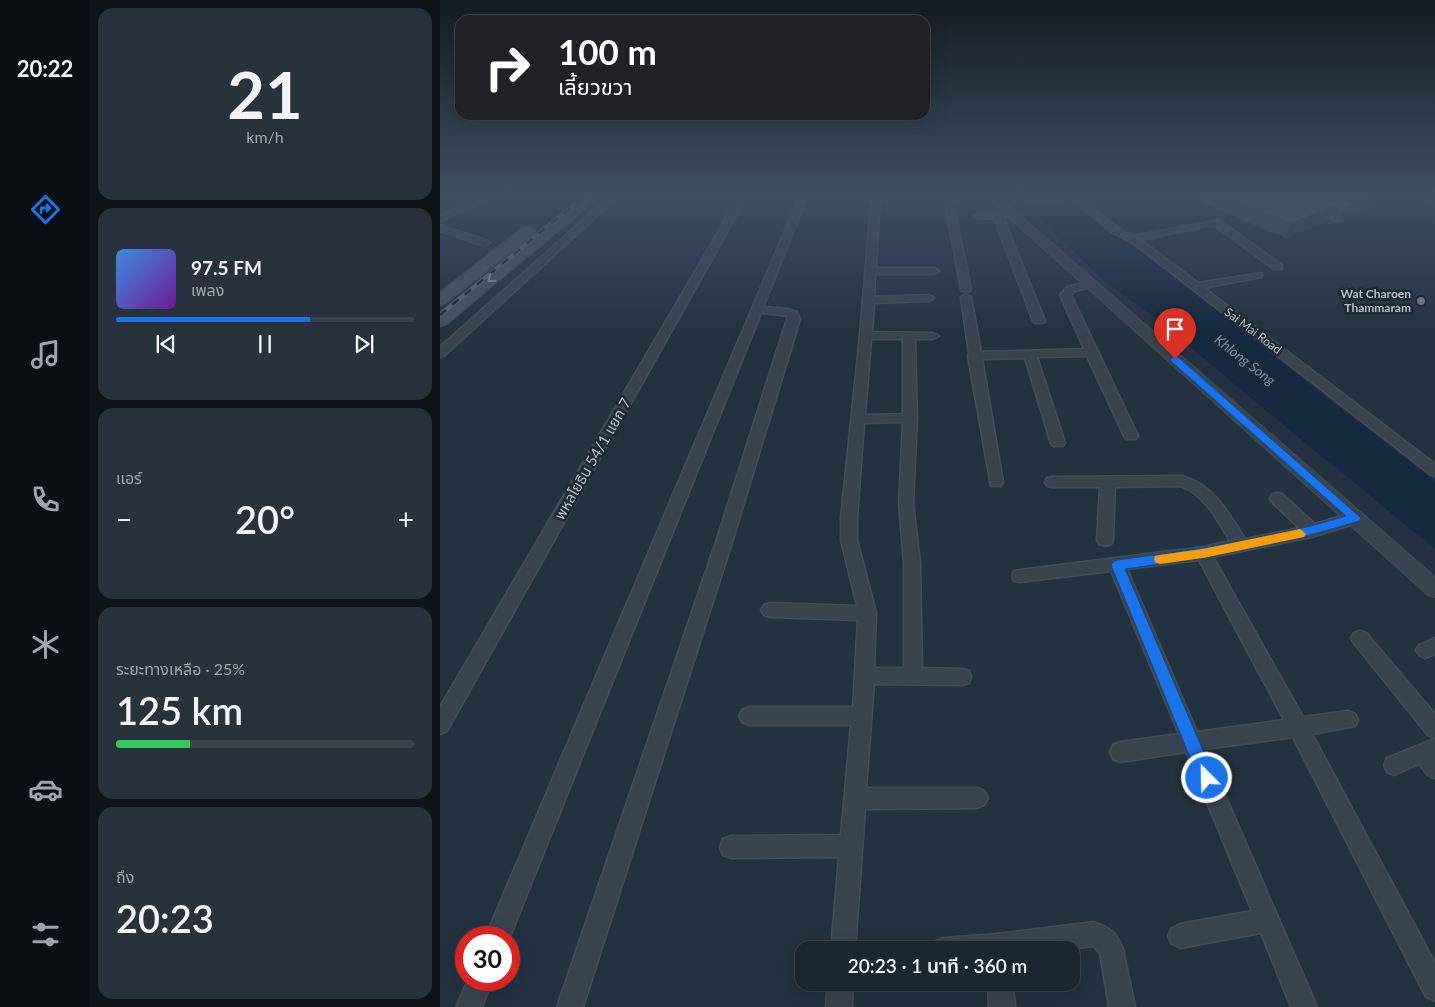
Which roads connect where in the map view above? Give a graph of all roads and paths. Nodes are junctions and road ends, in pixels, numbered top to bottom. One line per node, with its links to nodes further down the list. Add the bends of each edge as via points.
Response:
1 (476, 240): 13 (street)
2 (517, 240): 21 (main road)
3 (539, 240): 24 (main road, one-way to 24)
4 (566, 240): 30 (street)
5 (718, 240): 59 (street, พหลโยธิน 54/1 แยก 7)
6 (786, 240): 23 (street)
7 (872, 240): 16 (street)
8 (956, 240): 32 (street)
9 (1012, 240): 25 (street)
10 (1035, 240): 18 (street)
11 (1132, 240): 19 (street, Sai Mai Road)
12 (1241, 240): 14 (street)
13 (485, 243)
14 (1278, 267)
15 (934, 271): 16 (street)
16 (870, 272): 22 (street)
17 (1257, 275): 19 (street)
18 (1090, 284): 29 (street, via 1072,288 1065,296); 42 (street)
19 (1196, 287): 37 (street, Sai Mai Road)
20 (929, 298): 22 (street)
21 (440, 300)
22 (868, 300): 26 (street)
23 (758, 310): 71 (street); 80 (street, via 786,312 793,314 794,319)
24 (440, 321)
25 (1040, 321)
26 (866, 336): 27 (street); 34 (street)
27 (909, 336): 28 (street); 33 (street)
28 (933, 336)
29 (1092, 352): 31 (street); 35 (street)
30 (440, 353)
31 (1030, 354): 32 (street); 36 (street)
32 (974, 356): 38 (street)
33 (910, 418): 34 (street); 54 (street, via 906,503 912,564)
34 (858, 419): 51 (street, via 849,540)
35 (1131, 436)
36 (1058, 443)
37 (1435, 471)
38 (996, 482)
39 (1052, 482): 40 (street)
40 (1108, 482): 44 (street); 45 (street, via 1182,481 1193,484 1206,494)
41 (1277, 498): 43 (street)
42 (1355, 518): 43 (street); 49 (street)
43 (1312, 531): 45 (street)
44 (1105, 540)
45 (1241, 546): 46 (street)
46 (1203, 553): 47 (street); 60 (street)
47 (1117, 565): 48 (street); 62 (street)
48 (1020, 576)
49 (1435, 589)
50 (770, 610): 51 (street)
51 (867, 613): 53 (street)
52 (1360, 638): 61 (street)
53 (865, 676): 54 (street); 57 (street)
54 (912, 676): 55 (street)
55 (962, 677)
56 (749, 716): 57 (street)
57 (861, 716): 67 (street)
58 (1348, 720): 60 (street)
59 (440, 725)
60 (1298, 727): 62 (street); 75 (street)
61 (1435, 729)
62 (1192, 743): 63 (street); 70 (street)
63 (1120, 752)
64 (1431, 756): 65 (street)
65 (1394, 765)
66 (977, 798): 67 (street)
67 (854, 799): 68 (street)
68 (850, 846): 69 (street); 73 (street)
69 (731, 848)
70 (1267, 920): 72 (street); 84 (street)
71 (502, 926)
72 (1180, 936)
73 (844, 941)
74 (1046, 941): 83 (street, via 1094,934 1105,939 1111,949)
75 (1435, 988)
76 (476, 991): 79 (street)
77 (841, 991): 81 (street)
78 (1001, 991): 82 (street)
79 (469, 1007)
80 (570, 1007)
81 (840, 1007)
82 (1002, 1007)
83 (1122, 1007)
84 (1304, 1007)

